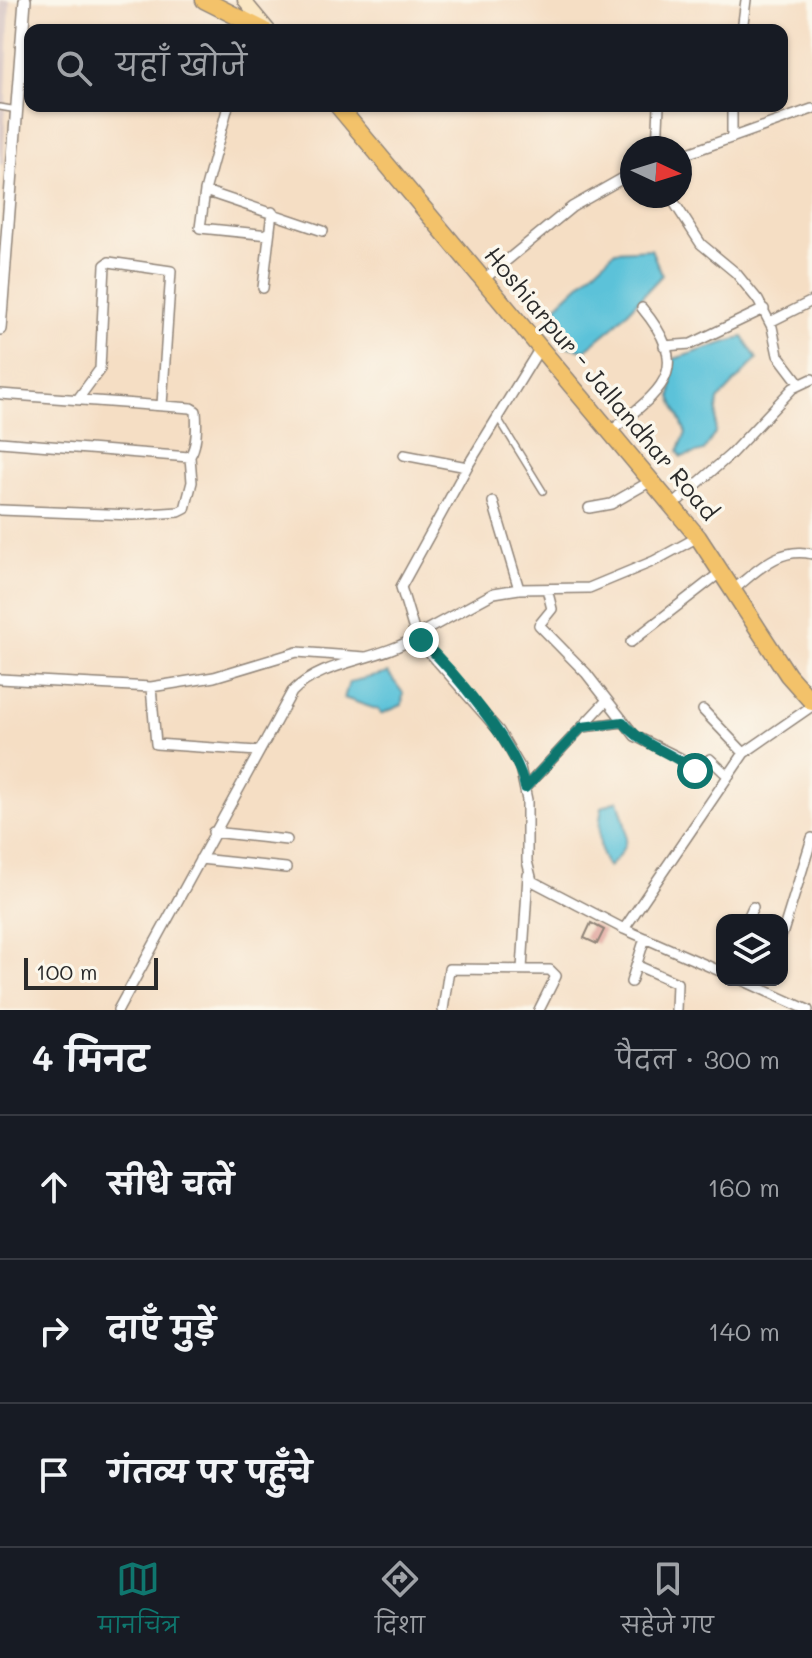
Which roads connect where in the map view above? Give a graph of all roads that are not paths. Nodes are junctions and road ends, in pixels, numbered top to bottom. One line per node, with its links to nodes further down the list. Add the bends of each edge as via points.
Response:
1 (25, 0): 10 (street)
2 (204, 0): 5 (highway)
3 (244, 0): 6 (main road)
4 (746, 0): 7 (street)
5 (254, 24)
6 (262, 24)
7 (743, 24)
8 (0, 107): 10 (lane)
9 (812, 109): 16 (street)
10 (18, 111): 29 (street)
11 (226, 112): 19 (street)
12 (343, 112): 24 (highway, Hoshiarpur - Jallandhar Road)
13 (659, 112): 15 (street)
14 (732, 112): 16 (street)
15 (658, 136)
16 (732, 138): 17 (street)
17 (692, 152)
18 (620, 180): 24 (street, via 572,207)
19 (205, 191): 21 (street); 23 (street, via 201,230)
20 (678, 208): 28 (street, via 701,244 736,273)
21 (272, 212): 22 (street); 23 (street)
22 (323, 231)
23 (269, 235): 25 (street)
24 (483, 280): 33 (highway, Hoshiarpur - Jallandhar Road)
25 (263, 288)
26 (812, 301): 30 (street)
27 (642, 308): 32 (street)
28 (764, 309): 30 (street); 32 (street, via 691,344)
29 (0, 321): 31 (street)
30 (770, 322): 35 (street, via 778,355)
31 (0, 329)
32 (664, 346): 40 (street, via 665,383)
33 (540, 348): 39 (street); 40 (highway, Hoshiarpur - Jallandhar Road)
34 (812, 379): 35 (street)
35 (800, 384): 48 (street)
36 (0, 394): 37 (street)
37 (78, 399): 38 (street); 38 (street, via 100,369 109,262 171,271)
38 (162, 405): 43 (street, via 196,411)
39 (497, 417): 44 (street); 46 (lane)
40 (610, 432): 45 (highway, Hoshiarpur - Jallandhar Road)
41 (0, 442): 43 (street)
42 (404, 455): 44 (street)
43 (190, 457): 50 (street, via 191,493 179,512)
44 (467, 467): 57 (street, via 401,587)
45 (651, 481): 48 (highway, Hoshiarpur - Jallandhar Road); 49 (street, via 611,504)
46 (543, 491)
47 (493, 502): 54 (street)
48 (672, 506): 51 (highway, Hoshiarpur - Jallandhar Road)
49 (589, 508)
50 (0, 510)
51 (698, 537): 53 (highway, Hoshiarpur - Jallandhar Road); 55 (street, via 589,588)
52 (812, 554): 56 (street, via 783,553)
53 (721, 572): 56 (highway, Hoshiarpur - Jallandhar Road); 58 (street)
54 (519, 589): 55 (street); 57 (street, via 485,597)
55 (547, 589): 62 (street, via 552,609 539,625)
56 (733, 590): 63 (highway, Hoshiarpur - Jallandhar Road)
57 (417, 636): 59 (street); 70 (street, via 499,731 520,767)
58 (631, 642)
59 (372, 658): 61 (street, via 301,651 206,679); 67 (street, via 299,685)
60 (0, 679): 61 (street)
61 (151, 687): 67 (street, via 156,744)
62 (607, 700): 65 (street); 66 (street)
63 (812, 704): 68 (street)
64 (703, 710): 68 (street)
65 (623, 722): 66 (street); 69 (street, via 640,740 680,758 693,770 710,759)
66 (582, 727): 70 (street)
67 (257, 751): 71 (street)
68 (744, 753): 69 (street)
69 (727, 775): 80 (street)
70 (525, 788): 76 (street)
71 (213, 832): 73 (street); 74 (street)
72 (812, 838): 79 (street)
73 (287, 840)
74 (200, 859): 75 (street); 87 (street)
75 (286, 868)
76 (528, 871): 80 (street, via 544,890); 83 (street)
77 (753, 907): 78 (street)
78 (750, 914)
79 (788, 916)
80 (624, 929): 81 (street)
81 (645, 938): 82 (street); 84 (street)
82 (636, 965): 85 (street); 90 (street, via 677,983)
83 (522, 969): 88 (street, via 449,969); 89 (street, via 556,973)
84 (716, 969)
85 (631, 982)
86 (768, 986): 91 (street)
87 (118, 1010)
88 (443, 1010)
89 (539, 1010)
90 (676, 1010)
91 (808, 1010)

